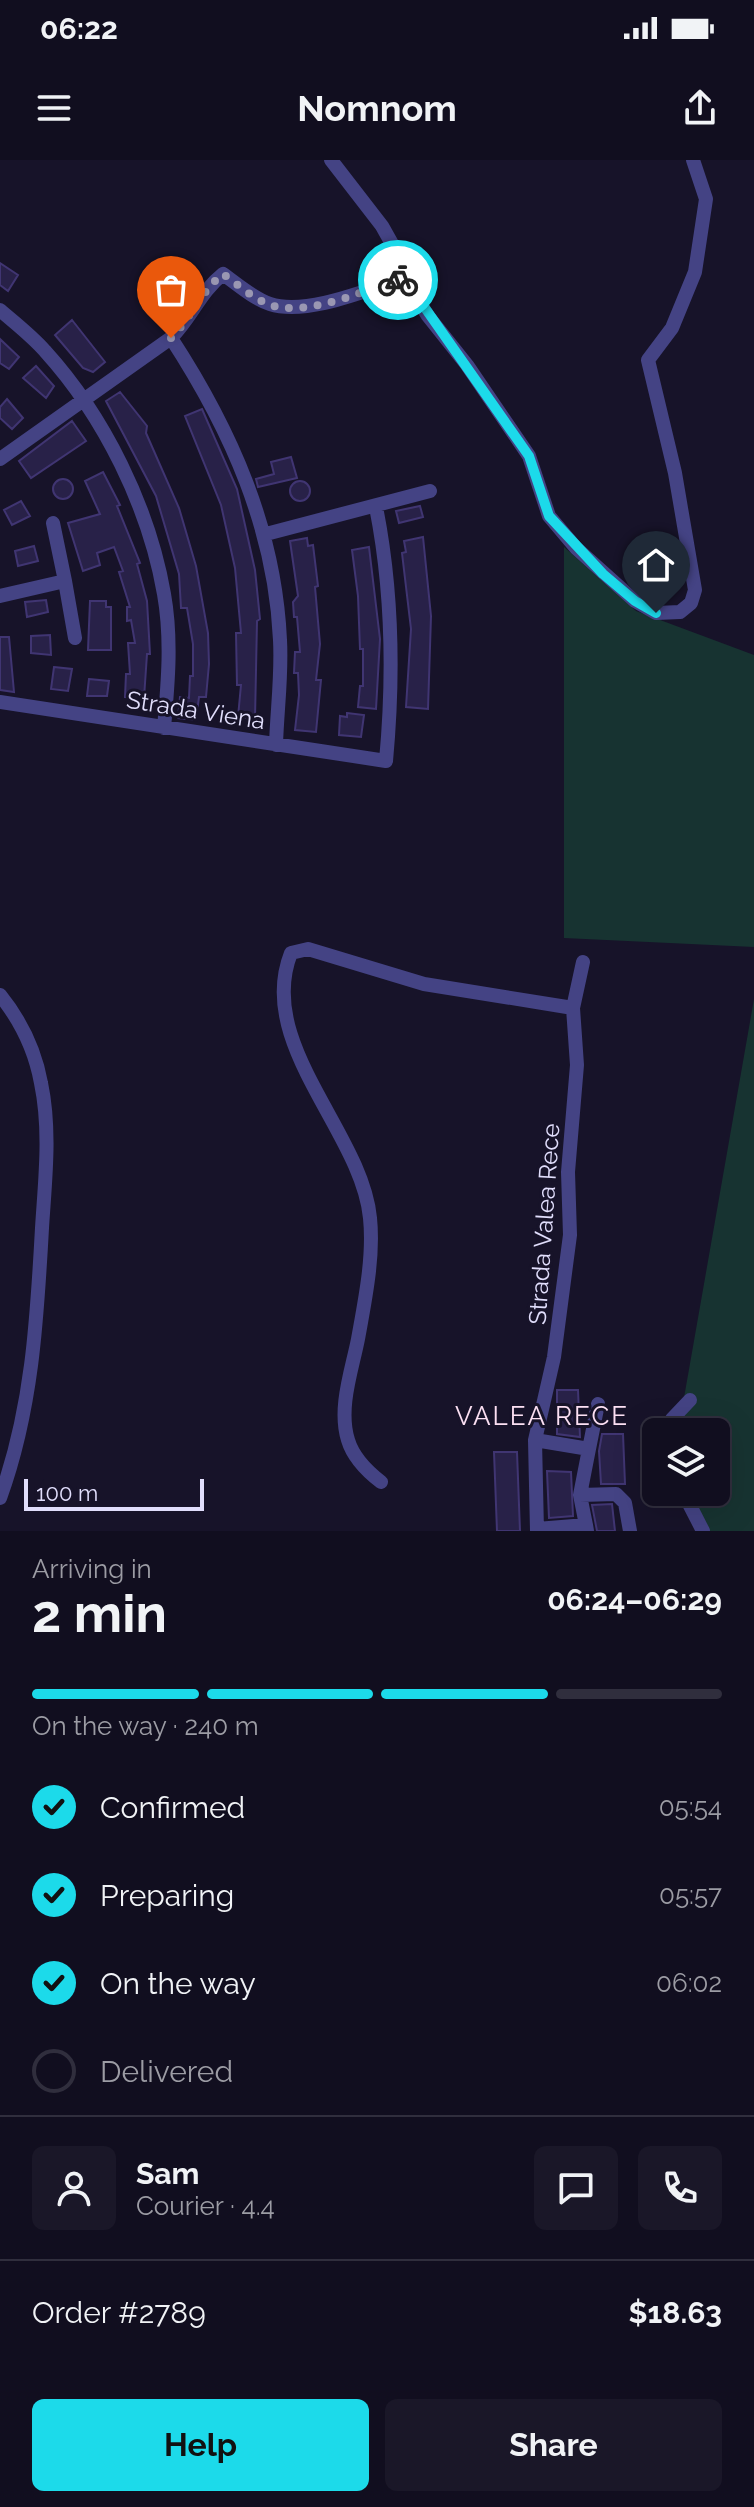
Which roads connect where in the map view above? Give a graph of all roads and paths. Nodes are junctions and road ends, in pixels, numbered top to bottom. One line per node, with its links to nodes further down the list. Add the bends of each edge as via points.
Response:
1 (331, 160): 3 (street, via 382,226)
2 (693, 160): 3 (street, via 706,199 695,272 672,328 648,360 695,590 691,603 680,612 656,613 635,601 549,516 529,456)
3 (404, 278): 5 (street, via 311,304 283,306 269,304 223,274 204,288)
4 (0, 310): 6 (street, via 44,349)
5 (171, 338): 6 (street); 11 (street, via 226,434)
6 (83, 398): 7 (street); 16 (street, via 120,463 144,520 164,594 170,662)
7 (2, 454)
8 (430, 491): 9 (street)
9 (376, 507): 11 (street); 17 (street, Strada Viena, via 391,616 393,688 386,761)
10 (53, 523): 12 (street)
11 (266, 534): 17 (street, via 280,639)
12 (65, 581): 13 (street); 14 (street)
13 (0, 596)
14 (75, 638)
15 (0, 702): 16 (street, Strada Viena)
16 (164, 728): 17 (street, Strada Viena)
17 (276, 745)
18 (583, 962): 20 (street, Strada Valea Rece)
19 (0, 995): 28 (street, via 29,1041 41,1082 47,1143 35,1351)
20 (573, 1008): 24 (street, Strada Valea Rece, via 577,1065 568,1172 570,1235 554,1357); 26 (street, via 424,984 308,949 291,953 285,968 286,1016 308,1076 368,1195 372,1238 345,1393 348,1440 366,1471)
21 (690, 1400): 23 (street)
22 (598, 1404): 25 (street, Strada Valea Rece)
23 (673, 1418)
24 (535, 1440): 25 (street); 31 (street, Strada Valea Rece)
25 (589, 1449): 27 (street, Strada Valea Rece)
26 (381, 1482)
27 (580, 1495): 30 (street, Strada Valea Rece); 32 (street, via 616,1494 625,1503)
28 (0, 1498)
29 (690, 1506): 33 (street)
30 (586, 1528): 31 (street, Strada Valea Rece)
31 (537, 1530)
32 (630, 1531)
33 (703, 1531)

